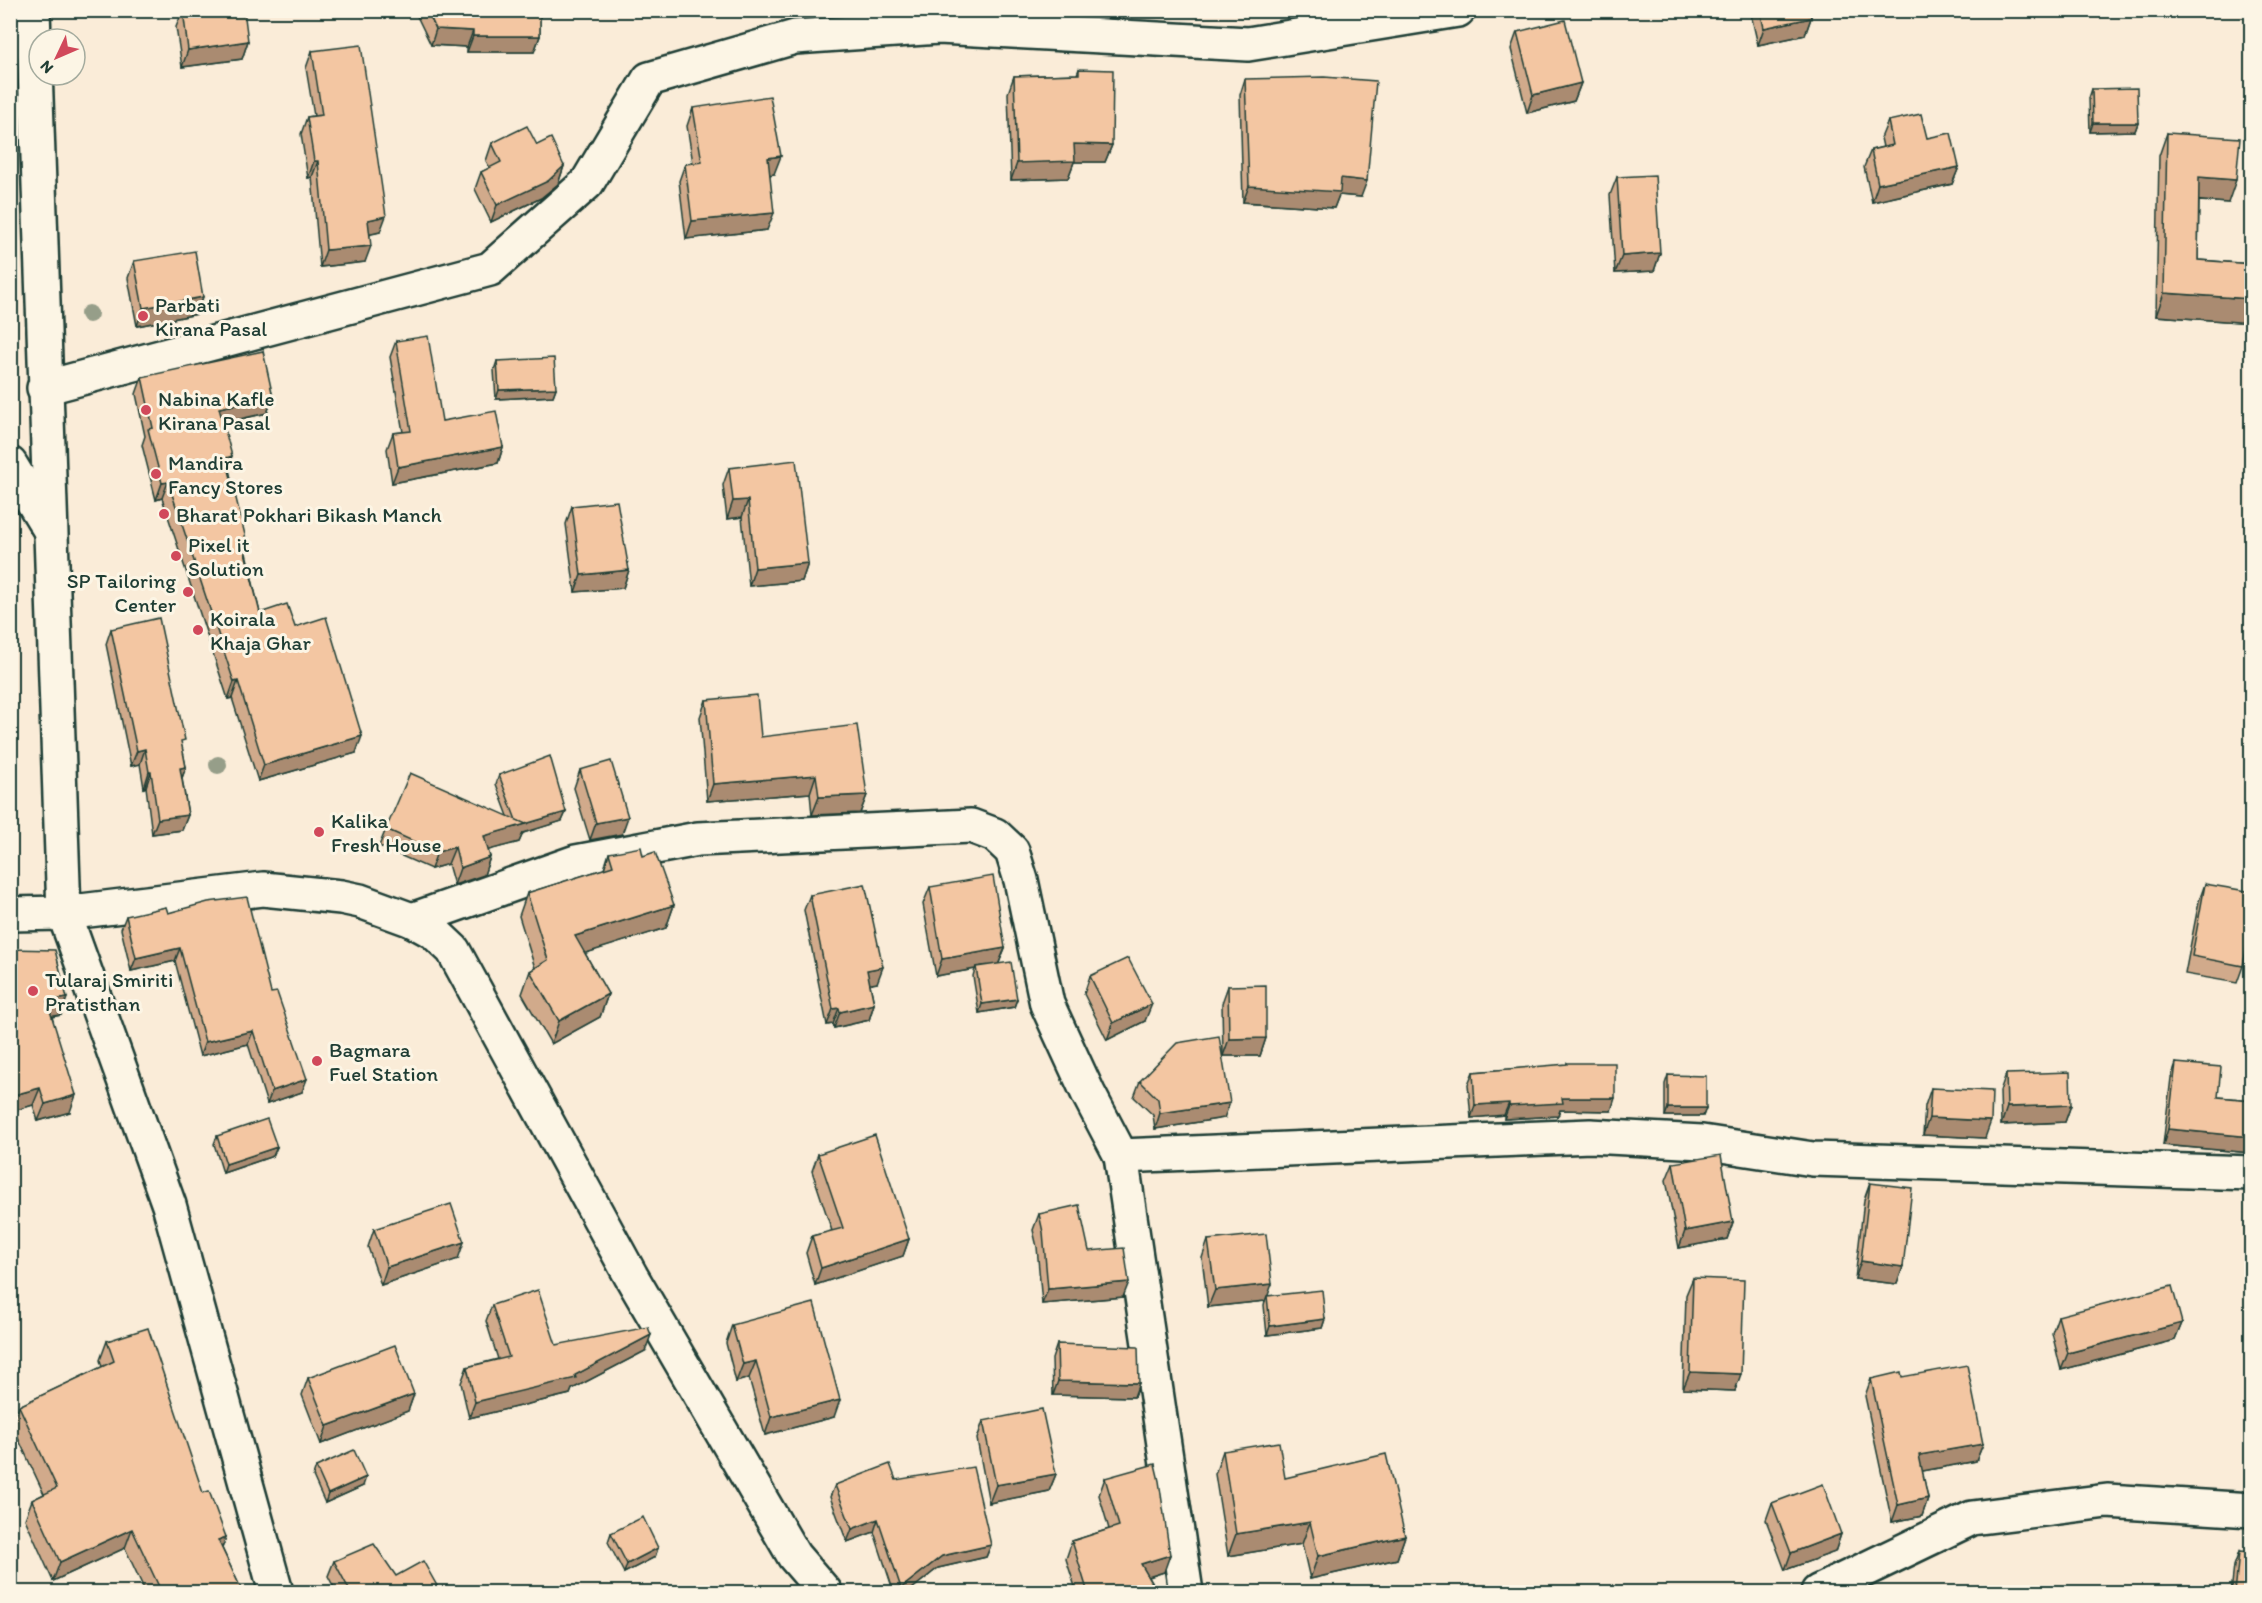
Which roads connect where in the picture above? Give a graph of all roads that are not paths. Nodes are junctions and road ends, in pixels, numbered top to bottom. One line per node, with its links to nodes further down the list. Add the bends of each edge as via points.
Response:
1 (33, 10): 3 (street)
2 (1458, 10): 3 (street, via 1248,44 939,27 795,36 649,79 587,183 490,269)
3 (45, 388): 5 (street)
4 (10, 464): 5 (street)
5 (50, 530): 7 (street)
6 (10, 914): 7 (street)
7 (64, 914): 8 (street, via 263,889 341,897); 12 (street, via 169,1205)
8 (412, 920): 9 (street, via 576,862 698,839 971,826 995,836 1012,851 1047,1004); 13 (street, via 434,932 453,950 631,1276 794,1556)
9 (1121, 1156): 10 (street, via 1590,1136 1702,1142 1813,1160); 14 (street)
10 (2252, 1173)
11 (2252, 1510): 15 (street, via 2107,1501 1972,1518)
12 (276, 1593)
13 (825, 1593)
14 (1186, 1593)
15 (1818, 1593)

